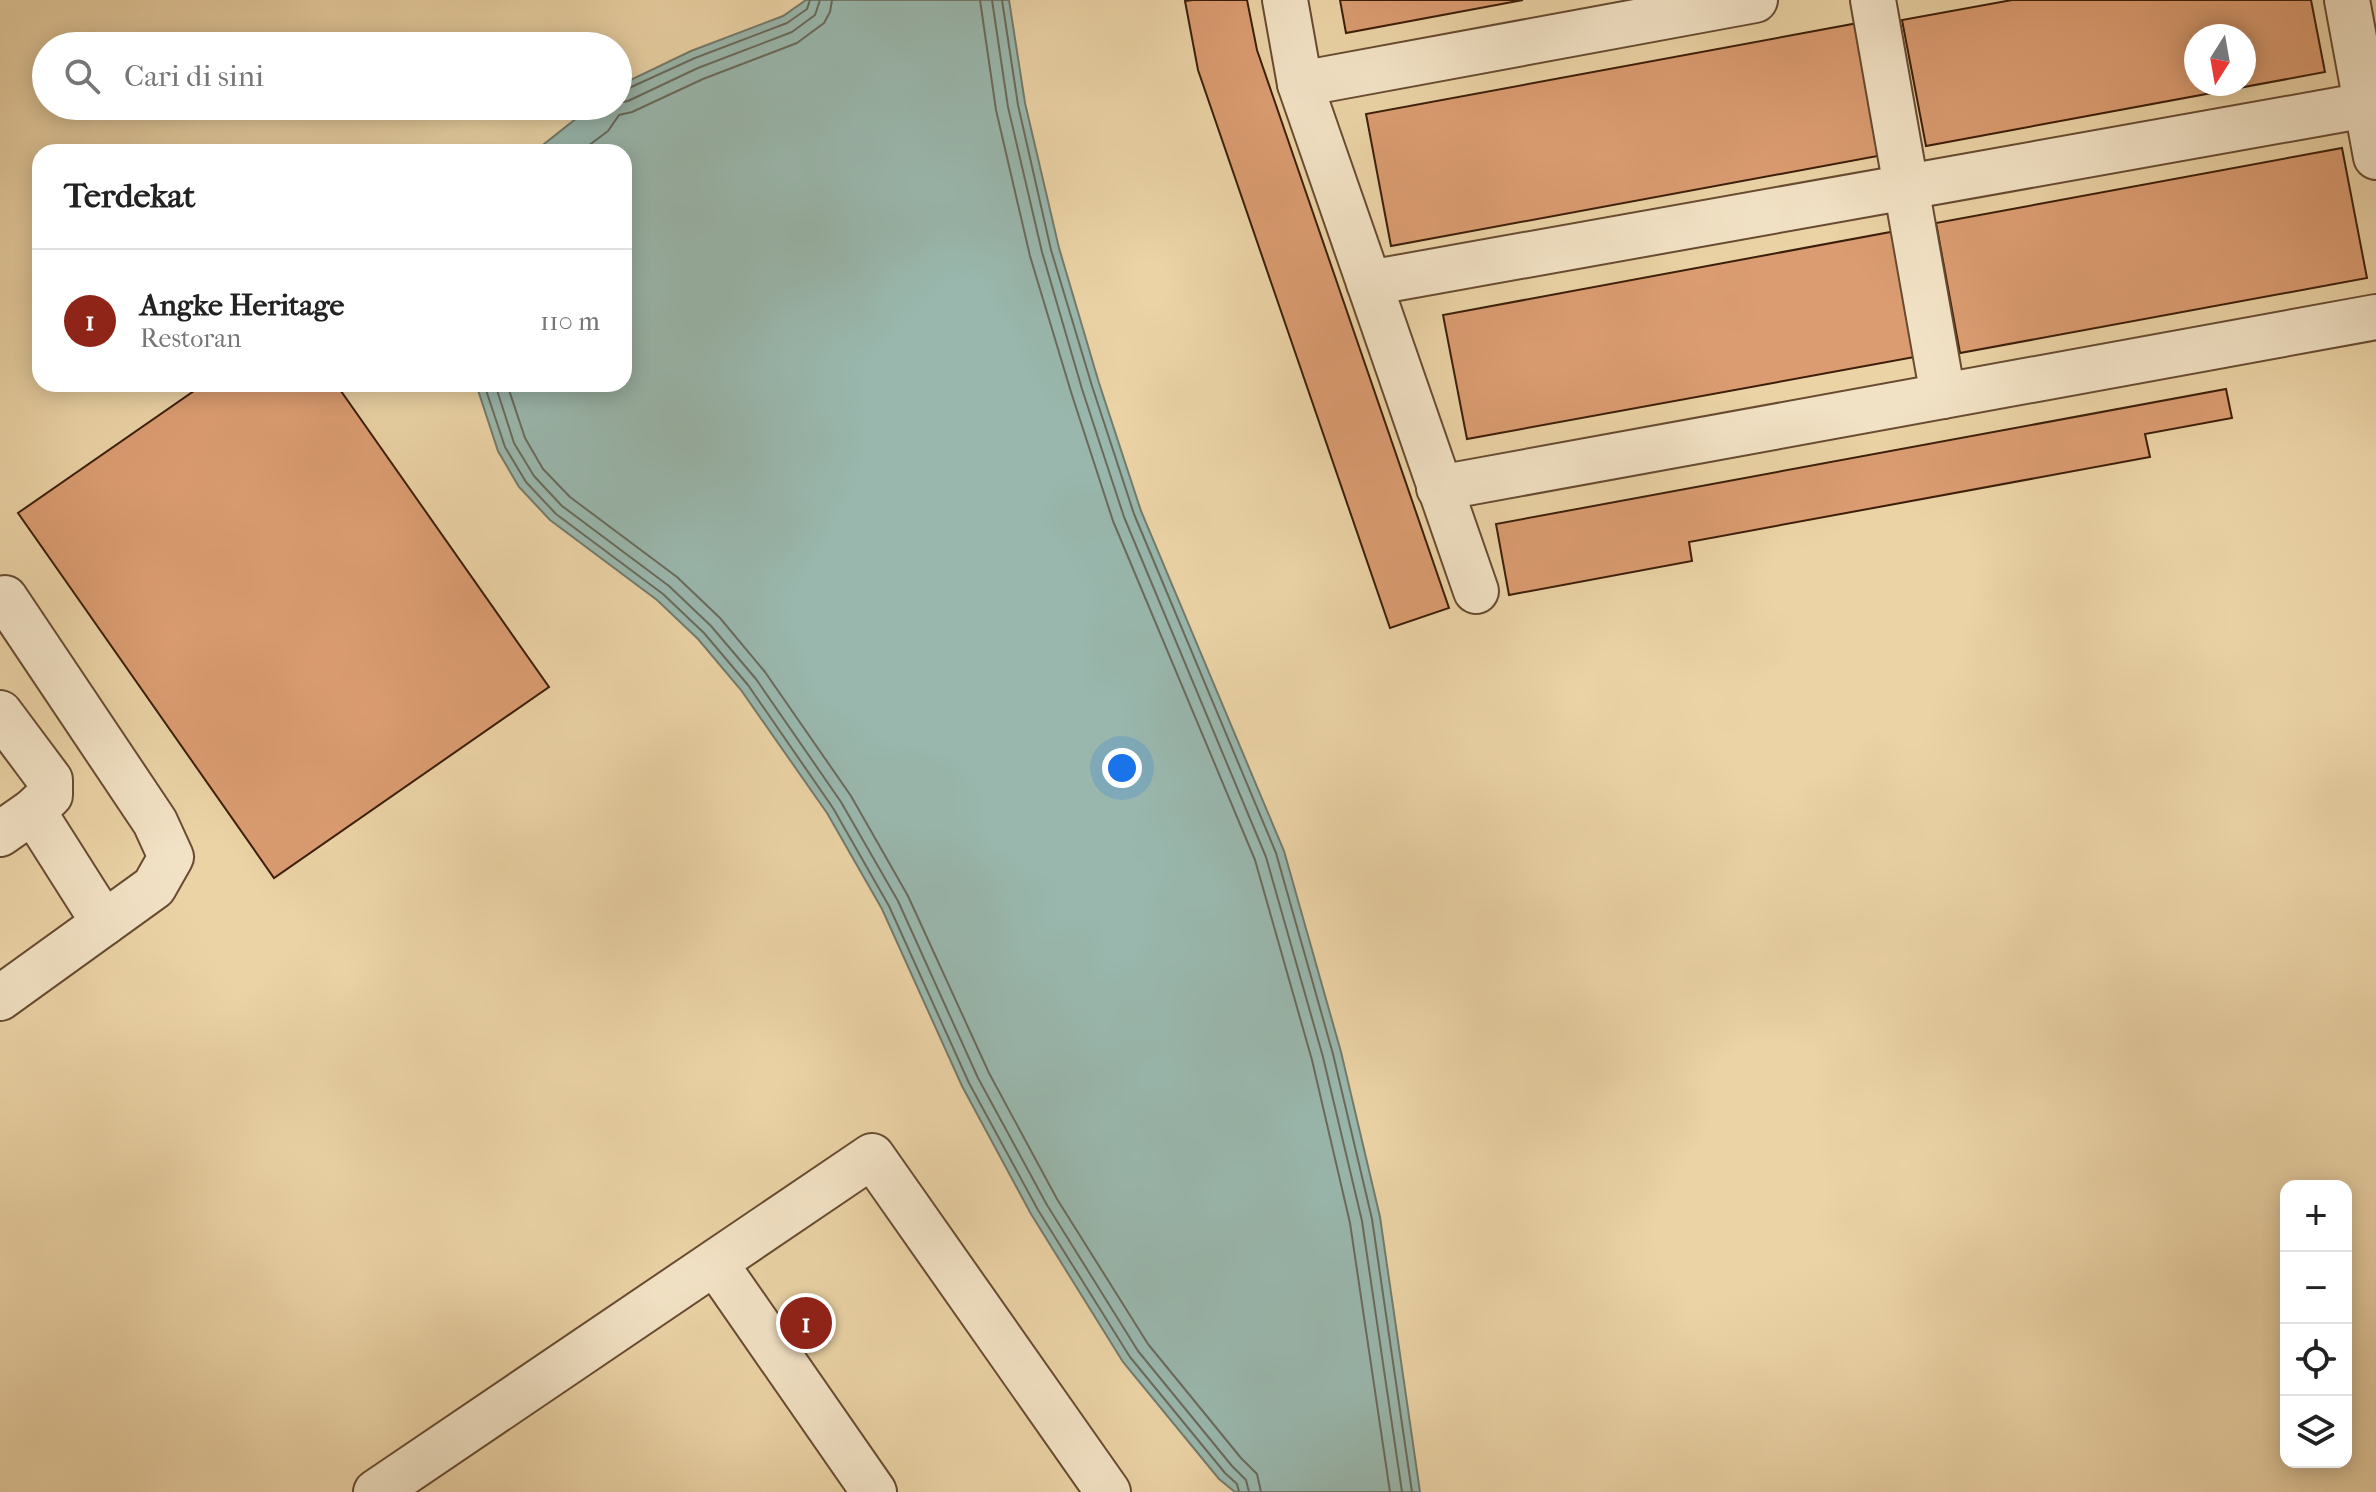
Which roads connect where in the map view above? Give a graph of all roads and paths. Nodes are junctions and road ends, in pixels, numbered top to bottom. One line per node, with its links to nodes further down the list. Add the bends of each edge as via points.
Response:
1 (1285, 0): 5 (lane)
2 (1755, 0): 5 (lane)
3 (1873, 0): 8 (lane)
4 (2347, 0): 6 (lane)
5 (1300, 84): 9 (lane)
6 (2366, 105): 7 (lane); 8 (lane)
7 (2376, 157)
8 (1906, 187): 9 (lane); 11 (lane)
9 (1369, 283): 12 (lane)
10 (2376, 317): 11 (lane)
11 (1943, 396): 12 (lane)
12 (1439, 488): 13 (lane)
13 (1476, 591)
14 (5, 598): 17 (lane, via 155,822 171,857 154,887)
15 (4, 728): 16 (lane, via 50,780 50,795)
16 (17, 822): 17 (lane)
17 (104, 923): 18 (lane)
18 (0, 998)
19 (715, 1263): 20 (lane); 21 (lane); 22 (lane, via 872,1156)
20 (376, 1492)
21 (874, 1492)
22 (1108, 1492)

